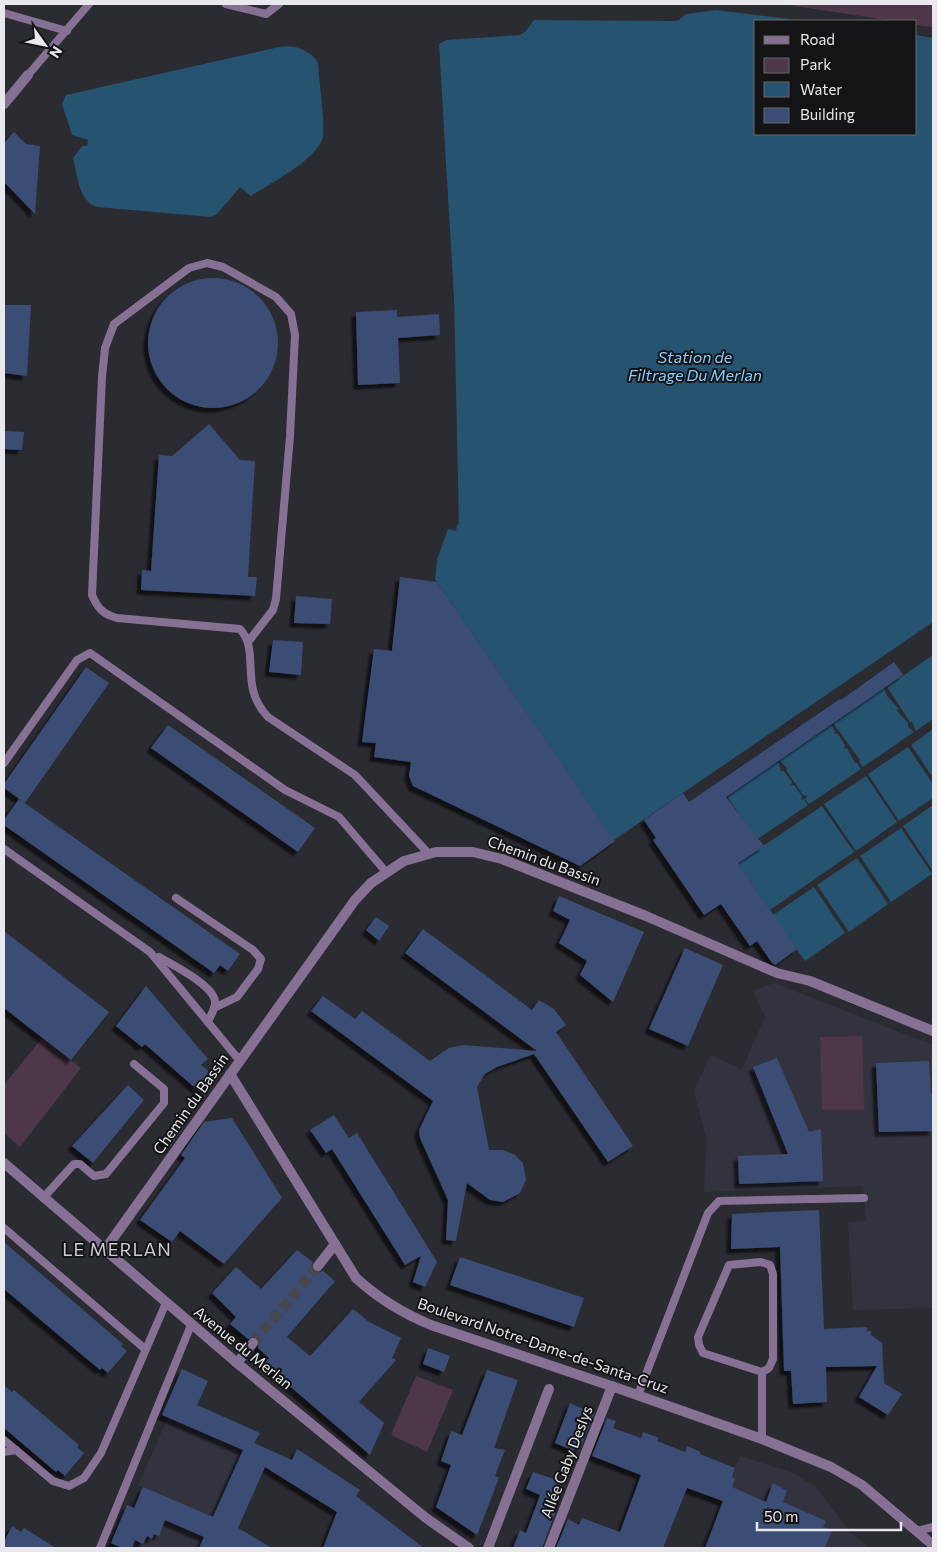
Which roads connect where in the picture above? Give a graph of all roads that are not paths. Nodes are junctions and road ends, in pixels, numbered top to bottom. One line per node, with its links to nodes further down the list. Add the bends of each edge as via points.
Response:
1 (89, 4): 5 (lane)
2 (226, 4): 3 (lane, via 266,14)
3 (279, 4)
4 (4, 13): 5 (lane)
5 (67, 31): 6 (lane)
6 (28, 75): 7 (street)
7 (4, 104)
8 (248, 642): 8 (lane, via 240,629 235,628 111,616 97,607 92,595 102,377 109,333 114,324 188,268 197,265 223,267 276,297 284,304 294,323 290,436 276,599 273,610); 11 (lane, via 250,679 258,707 355,775)
9 (4, 763): 12 (lane, via 76,660 90,653 285,790 339,817)
10 (4, 849): 14 (lane)
11 (429, 854): 12 (street, Chemin du Bassin, via 404,861); 17 (street, Chemin du Bassin, via 457,850 502,859 777,973 810,981)
12 (386, 872): 18 (street, Chemin du Bassin, via 355,900)
13 (176, 898): 15 (lane, via 253,950 261,959 258,969 236,997)
14 (150, 952): 15 (lane, via 204,985 214,996); 16 (lane)
15 (214, 1008): 16 (lane)
16 (208, 1022): 18 (lane)
17 (933, 1031)
18 (240, 1061): 20 (street, Chemin du Bassin)
19 (134, 1064): 22 (lane, via 164,1089 164,1103 106,1174 94,1176 80,1164 74,1164)
20 (230, 1074): 25 (street, Boulevard Notre-Dame-de-Santa-Cruz); 26 (street, Chemin du Bassin)
21 (4, 1164): 22 (street, Avenue du Merlan)
22 (43, 1198): 26 (street, Avenue du Merlan)
23 (864, 1198): 36 (lane, via 720,1201 708,1213)
24 (4, 1228): 31 (lane)
25 (335, 1244): 27 (street); 34 (street, Boulevard Notre-Dame-de-Santa-Cruz, via 356,1278 375,1296 401,1313)
26 (104, 1251): 28 (street, Avenue du Merlan)
27 (318, 1266)
28 (166, 1303): 29 (street, Avenue du Merlan); 31 (lane)
29 (191, 1324): 32 (street, Avenue du Merlan); 44 (lane)
30 (253, 1343): 32 (street)
31 (145, 1349): 39 (lane, via 101,1453 84,1478 69,1486 53,1481)
32 (237, 1363): 45 (street, Avenue du Merlan, via 426,1518)
33 (762, 1372): 33 (lane, via 773,1360 773,1274 770,1265 761,1262 729,1265 698,1337 699,1345 703,1352); 37 (lane)
34 (612, 1386): 36 (street, Boulevard Notre-Dame-de-Santa-Cruz); 47 (street, Allée Gaby Deslys)
35 (549, 1389): 46 (street)
36 (638, 1395): 37 (street, Boulevard Notre-Dame-de-Santa-Cruz)
37 (762, 1439): 42 (street, Boulevard Notre-Dame-de-Santa-Cruz, via 830,1467 862,1485)
38 (4, 1440): 39 (lane)
39 (16, 1450): 40 (lane)
40 (4, 1452)
41 (933, 1527): 42 (lane)
42 (917, 1531): 43 (street, Boulevard Notre-Dame-de-Santa-Cruz)
43 (933, 1545)
44 (100, 1548)
45 (469, 1548)
46 (488, 1548)
47 (550, 1548)

